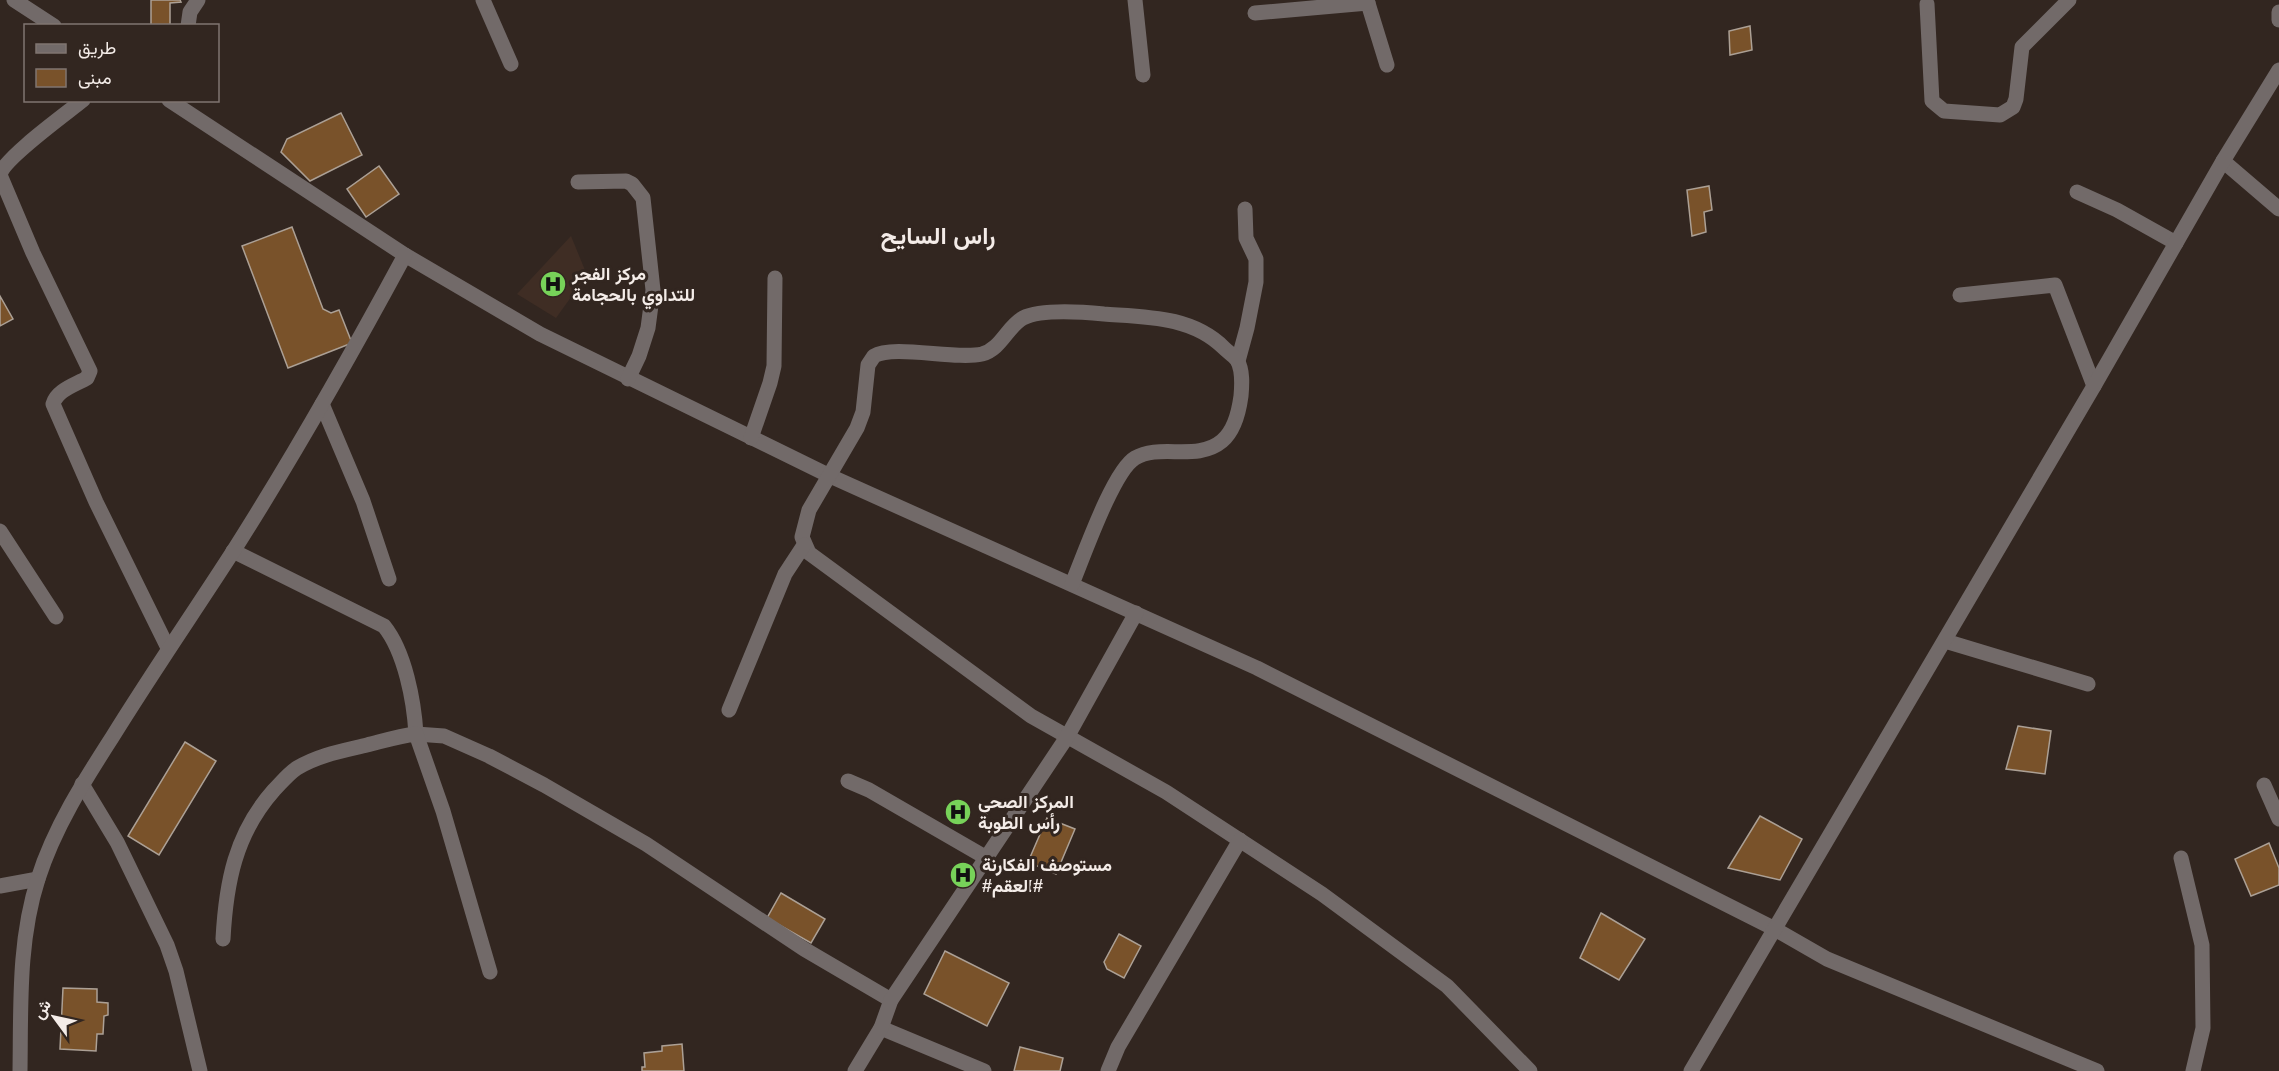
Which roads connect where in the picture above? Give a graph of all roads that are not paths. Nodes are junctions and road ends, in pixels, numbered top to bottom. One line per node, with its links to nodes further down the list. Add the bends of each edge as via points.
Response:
1 (14, 0): 11 (street)
2 (198, 0): 12 (street)
3 (483, 0): 13 (street)
4 (1135, 0): 16 (street)
5 (2069, 0): 7 (street, via 2022,46 2016,99 2013,107 2000,115 1944,111 1932,101)
6 (1367, 1): 9 (street); 14 (street)
7 (1926, 4)
8 (2279, 12): 10 (street)
9 (1255, 13)
10 (2279, 20)
11 (51, 24)
12 (188, 24)
13 (511, 64)
14 (1387, 65)
15 (2279, 70): 19 (street)
16 (1143, 75)
17 (80, 102): 42 (street, via 2,168 0,175 90,371 87,378 61,392 53,404)
18 (173, 102): 25 (street)
19 (2223, 161): 23 (street); 24 (street)
20 (578, 182): 29 (street, via 626,181 638,189 642,198 653,290 648,328)
21 (2077, 192): 24 (street)
22 (1245, 209): 28 (street, via 1246,238 1256,259 1256,282)
23 (2279, 209)
24 (2176, 243): 30 (street)
25 (405, 255): 29 (street, via 524,326); 31 (street)
26 (775, 278): 32 (street, via 774,366)
27 (1960, 295): 30 (street, via 2055,285)
28 (1238, 361): 33 (street, via 1196,328 1177,321 1086,312 1038,314 1022,319 983,354 878,353 868,365 863,412 857,428); 38 (street, via 1242,380 1240,404 1224,440 1210,450 1135,458 1119,475)
29 (628, 379): 32 (street)
30 (2094, 386): 41 (street)
31 (322, 404): 36 (street); 37 (street, via 363,501)
32 (751, 438): 33 (street)
33 (830, 476): 35 (street, via 809,510 802,537); 38 (street)
34 (0, 531): 40 (street)
35 (804, 545): 44 (street, via 785,574); 46 (street, via 817,560 1031,716)
36 (233, 551): 42 (street); 45 (street, via 384,626 403,666)
37 (389, 579)
38 (1072, 584): 39 (street)
39 (1136, 612): 46 (street); 56 (street, via 1267,673)
40 (56, 617)
41 (1945, 641): 43 (street); 56 (street)
42 (168, 648): 48 (street)
43 (2088, 684)
44 (729, 710)
45 (416, 734): 57 (street, via 328,753 282,781 254,817 232,865); 58 (street); 59 (street, via 444,736 544,785 646,844 804,949)
46 (1067, 737): 51 (street, via 1166,792); 52 (street)
47 (848, 781): 52 (street)
48 (82, 784): 54 (street); 62 (street, via 117,842 166,945)
49 (2264, 785): 50 (street)
50 (2279, 819)
51 (1240, 840): 65 (street); 66 (street, via 1322,894 1447,986)
52 (986, 857): 59 (street)
53 (2181, 858): 69 (street, via 2202,945 2203,1028)
54 (38, 879): 55 (street); 61 (street, via 23,953)
55 (0, 886)
56 (1773, 928): 67 (street); 68 (street, via 1827,959)
57 (223, 939)
58 (490, 972)
59 (891, 1000): 60 (street)
60 (881, 1028): 63 (street); 64 (street)
61 (20, 1071)
62 (200, 1071)
63 (855, 1071)
64 (984, 1071)
65 (1108, 1071)
66 (1530, 1071)
67 (1691, 1071)
68 (2097, 1071)
69 (2193, 1071)

